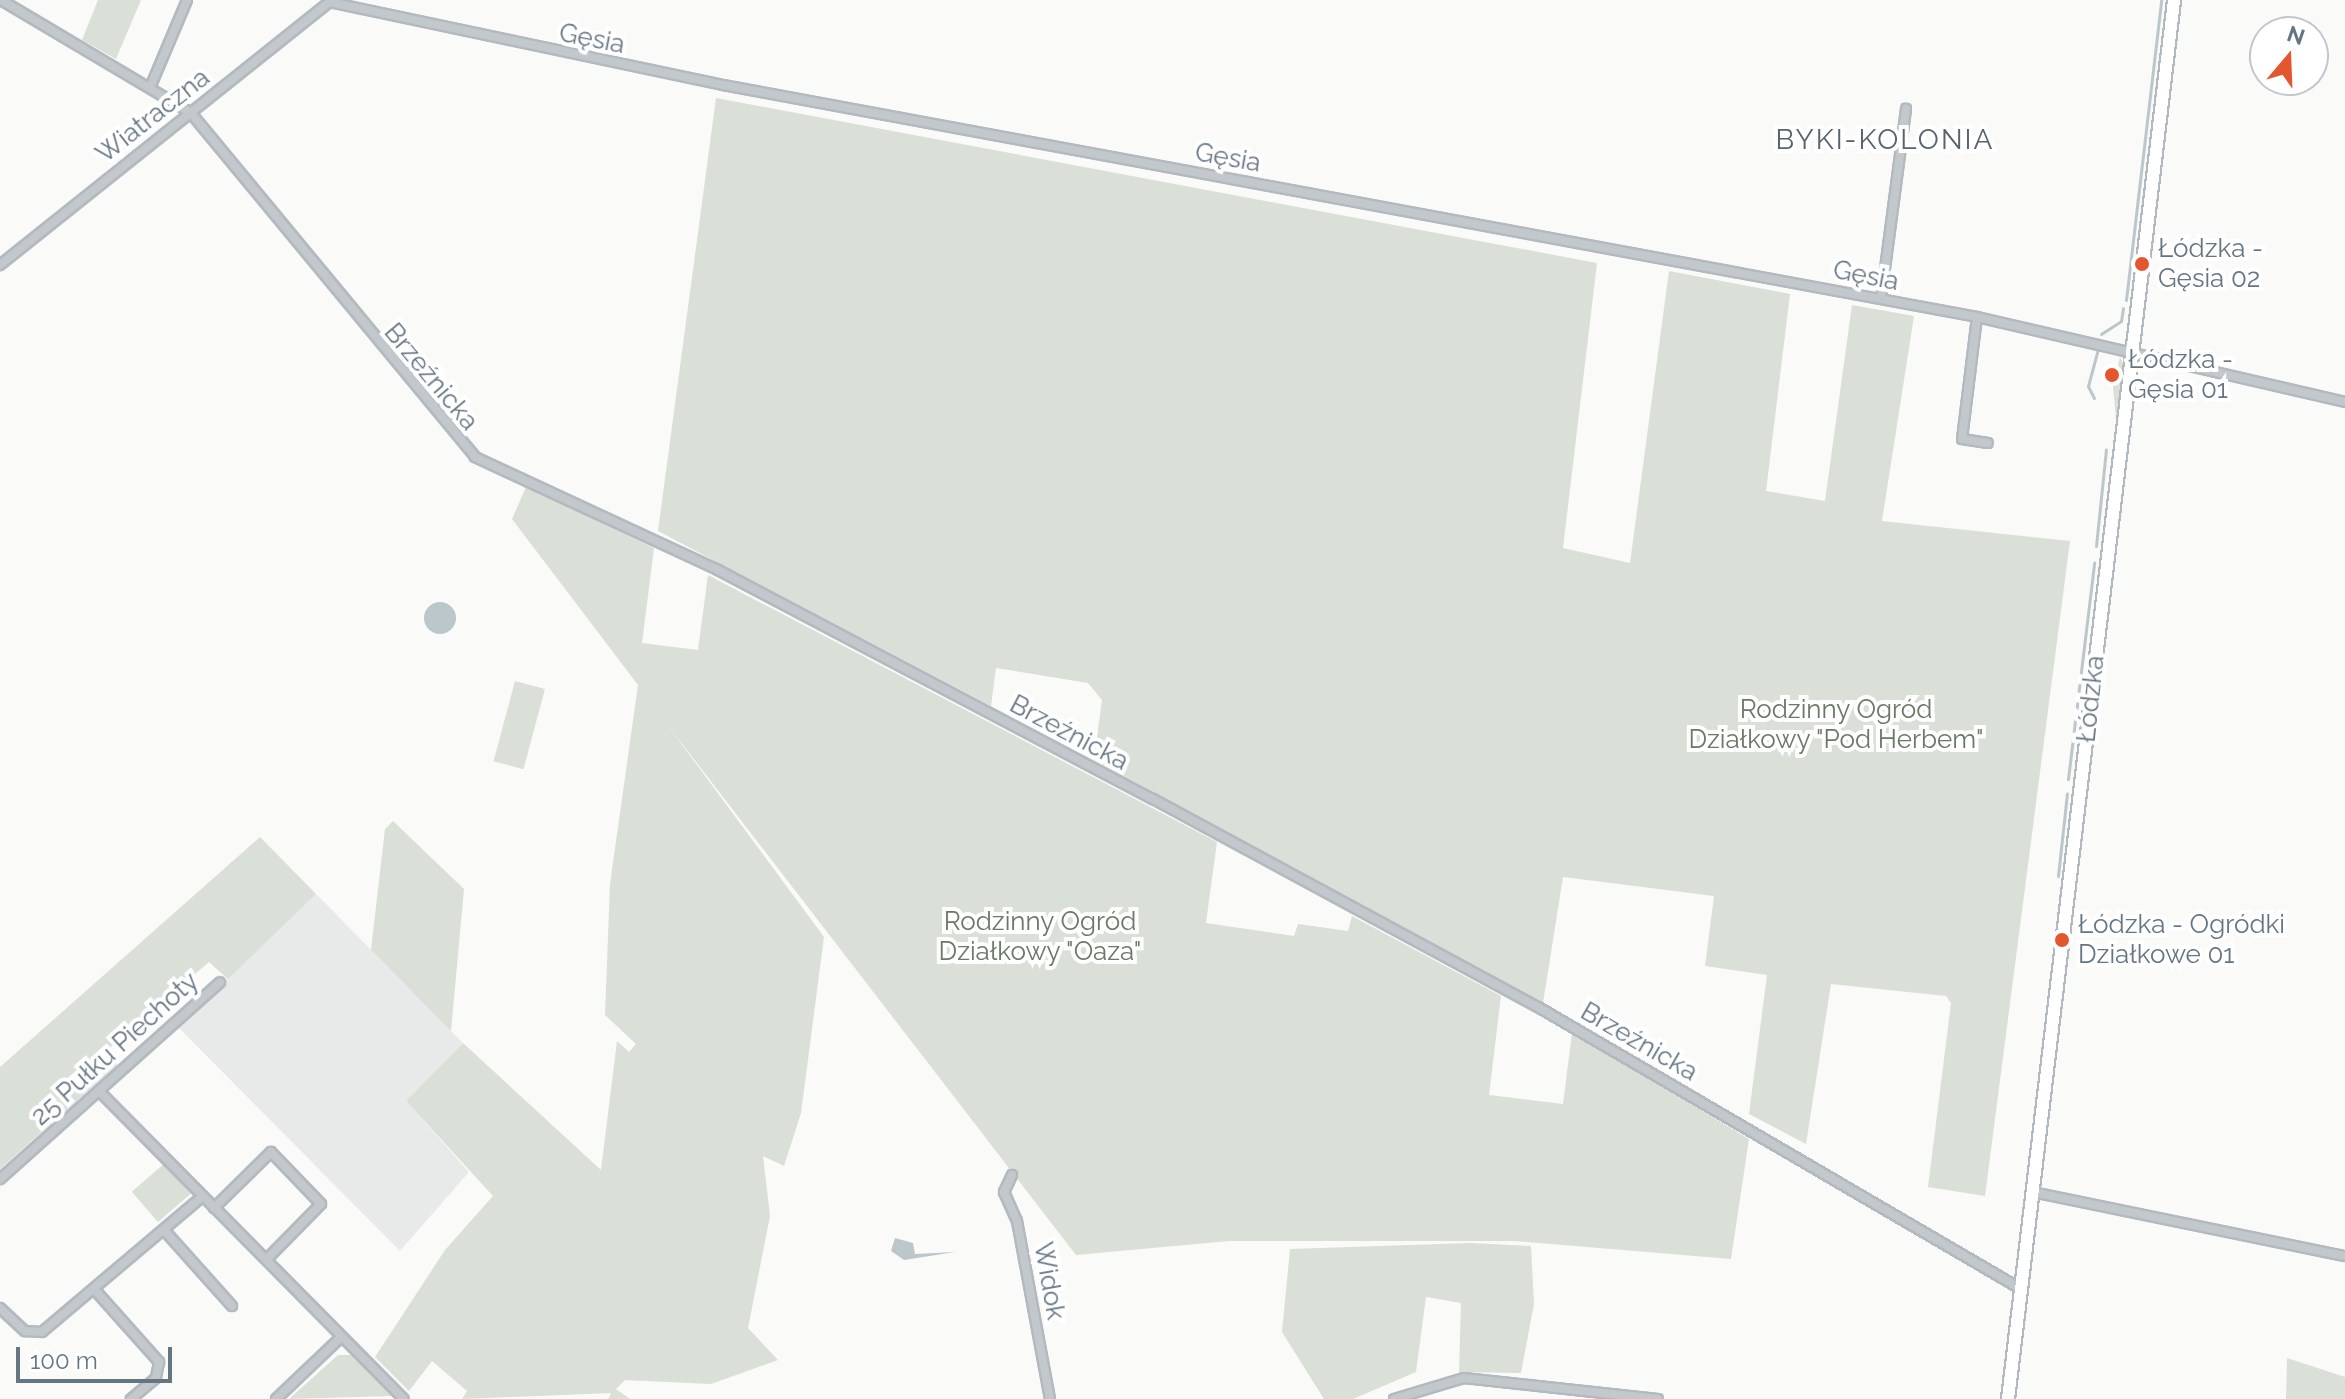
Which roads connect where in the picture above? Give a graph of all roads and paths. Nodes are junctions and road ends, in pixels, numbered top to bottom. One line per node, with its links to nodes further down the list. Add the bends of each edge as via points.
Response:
1 (1, 0): 5 (street, Brzeźnicka)
2 (187, 0): 5 (street)
3 (2174, 0): 11 (main road, Łódzka)
4 (331, 1): 7 (street, Wiatraczna); 9 (street, Gęsia, via 723,85)
5 (152, 83): 7 (street, Brzeźnicka)
6 (1906, 109): 9 (street)
7 (190, 112): 8 (street, Wiatraczna); 25 (street, Brzeźnicka, via 475,457 694,558 1167,807 1538,1007)
8 (0, 265)
9 (1881, 299): 10 (street, Gęsia)
10 (1977, 317): 11 (street, Gęsia); 13 (street, via 1962,439)
11 (2127, 348): 12 (street, Gęsia); 18 (main road, Łódzka)
12 (2345, 402)
13 (1988, 443)
14 (220, 982): 15 (street, 25 Pułku Piechoty)
15 (99, 1091): 17 (street, 25 Pułku Piechoty); 19 (street)
16 (1012, 1175): 32 (street, Widok, via 1004,1192 1017,1221)
17 (0, 1179)
18 (2032, 1192): 22 (street, via 2298,1241); 25 (main road, Łódzka)
19 (202, 1197): 20 (street); 21 (street)
20 (214, 1208): 23 (street); 23 (street, via 271,1152 321,1204)
21 (164, 1230): 24 (street); 26 (street)
22 (2345, 1256)
23 (267, 1259): 28 (street)
24 (94, 1289): 27 (street, via 37,1334); 29 (street, via 159,1362 156,1378)
25 (2021, 1289): 35 (main road, Łódzka)
26 (232, 1306)
27 (0, 1308)
28 (340, 1338): 30 (street); 31 (street)
29 (131, 1399)
30 (276, 1399)
31 (404, 1399)
32 (1050, 1399)
33 (1394, 1399): 34 (street, via 1464,1378)
34 (1658, 1399)
35 (2008, 1399)

